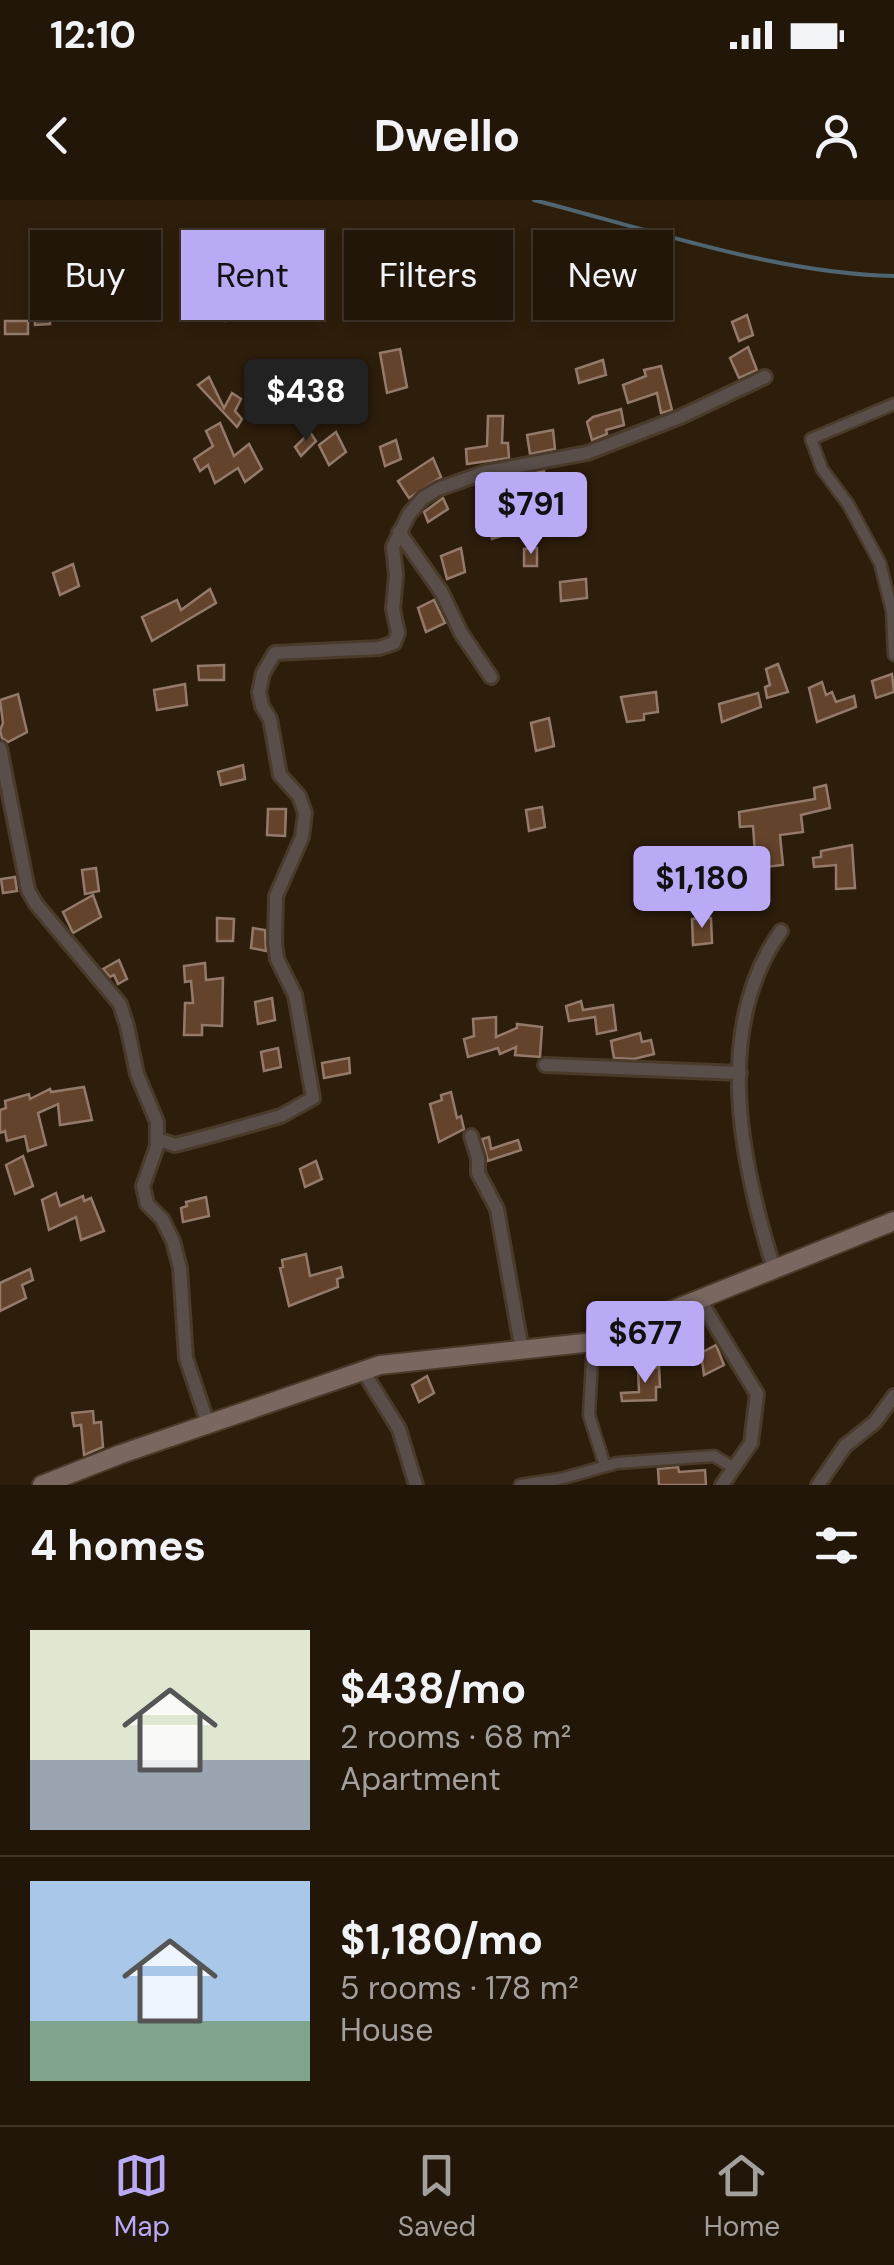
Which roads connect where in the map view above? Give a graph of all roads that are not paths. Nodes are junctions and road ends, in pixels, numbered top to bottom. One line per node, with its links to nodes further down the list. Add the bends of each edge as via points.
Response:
1 (766, 377): 3 (street, via 587,453 497,469 438,488 416,503)
2 (894, 404): 4 (street, via 811,440 880,563)
3 (399, 532): 5 (street); 11 (street, via 393,546 394,642 275,653 260,692 280,775 304,805 302,836 276,896 275,943 295,995 313,1098 281,1116 176,1145)
4 (894, 656)
5 (491, 677)
6 (0, 748): 11 (street, via 28,890 120,1004)
7 (781, 930): 9 (street, via 760,959 744,1006)
8 (545, 1065): 9 (street)
9 (740, 1073): 13 (street, via 751,1196)
10 (470, 1136): 16 (street, via 478,1173 498,1209)
11 (157, 1138): 19 (street, via 143,1186 146,1204 173,1241 186,1358)
12 (894, 1220): 13 (main road)
13 (774, 1269): 14 (main road)
14 (699, 1299): 15 (main road); 21 (street, via 757,1394 751,1443)
15 (594, 1342): 16 (main road); 20 (street, via 589,1415)
16 (522, 1351): 17 (main road)
17 (363, 1371): 19 (main road); 23 (street, via 399,1429)
18 (894, 1396): 26 (street)
19 (208, 1424): 22 (main road)
20 (605, 1466): 21 (street, via 714,1456); 24 (street)
21 (734, 1468): 25 (street)
22 (42, 1485)
23 (416, 1485)
24 (520, 1485)
25 (722, 1485)
26 (818, 1485)

